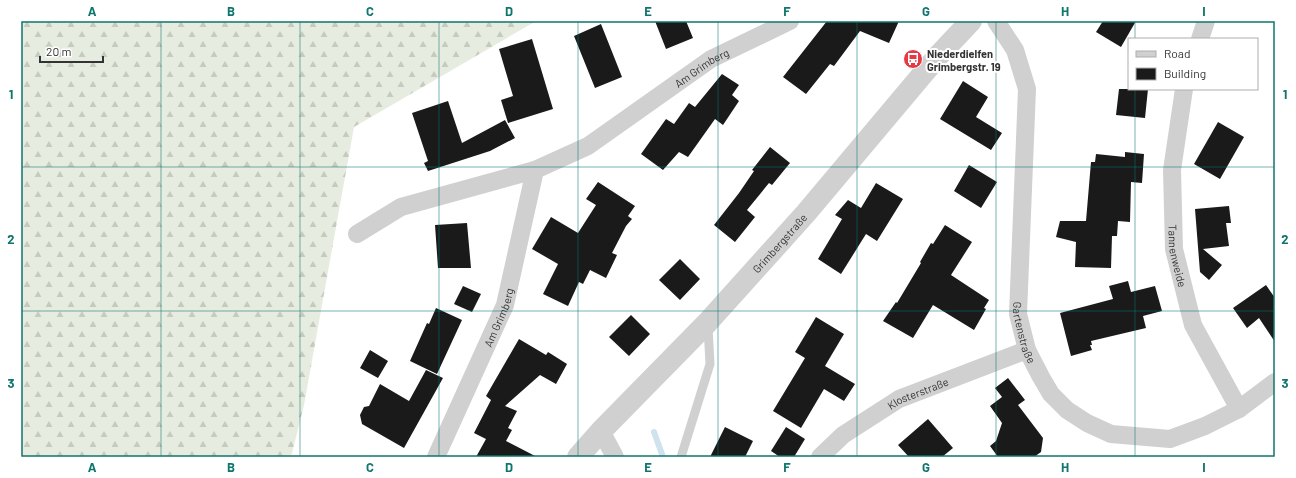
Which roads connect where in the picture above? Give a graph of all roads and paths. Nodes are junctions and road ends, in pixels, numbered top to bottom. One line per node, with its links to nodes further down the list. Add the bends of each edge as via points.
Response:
1 (790, 21): 7 (street, Am Grimberg, via 711,59 588,146)
2 (971, 21): 9 (street, Grimbergstraße, via 938,56 806,213)
3 (996, 21): 10 (street, Gartenstraße, via 1016,50 1027,89 1018,314)
4 (1206, 21): 5 (street)
5 (1200, 38)
6 (1184, 90): 12 (street, Tannenweide, via 1172,170 1174,249 1193,325)
7 (535, 170): 8 (street, Am Grimberg, via 401,207); 14 (street, Am Grimberg, via 505,304)
8 (357, 234)
9 (707, 323): 13 (street, Grimbergstraße); 17 (lane, via 710,364)
10 (1027, 350): 12 (street, Gartenstraße, via 1052,394 1067,410 1111,434 1170,439 1205,426); 18 (street, Klosterstraße, via 899,399 843,435)
11 (1275, 382): 12 (street, Gartenstraße)
12 (1239, 409)
13 (601, 431): 15 (street, Grimbergstraße); 16 (street)
14 (436, 457)
15 (578, 457)
16 (615, 457)
17 (682, 457)
18 (820, 457)

